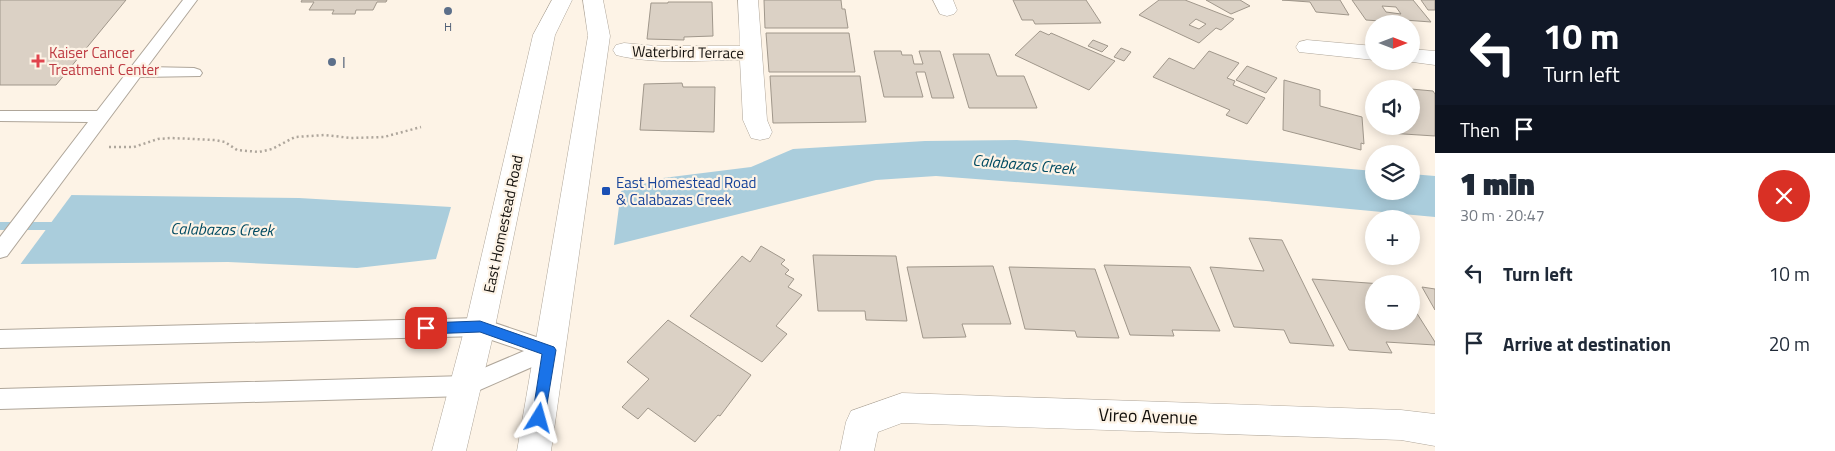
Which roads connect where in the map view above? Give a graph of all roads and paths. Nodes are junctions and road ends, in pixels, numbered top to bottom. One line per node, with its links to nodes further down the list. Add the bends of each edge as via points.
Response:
1 (190, 0): 11 (lane)
2 (562, 0): 20 (main road, East Homestead Road, via 544,35)
3 (593, 0): 22 (main road, via 599,36)
4 (748, 0): 8 (main road, Waterbird Terrace)
5 (1307, 47): 7 (main road)
6 (624, 50): 8 (main road, Waterbird Terrace)
7 (1365, 52)
8 (751, 54): 16 (main road, Waterbird Terrace, via 755,120)
9 (1420, 57): 10 (main road)
10 (1435, 58)
11 (136, 72): 12 (lane); 14 (lane)
12 (194, 73)
13 (0, 116): 14 (lane)
14 (100, 117): 18 (lane)
15 (421, 127): 17 (path, via 377,138 295,137 259,152 237,150 215,140 171,138 134,147)
16 (760, 132)
17 (107, 147)
18 (61, 172): 19 (lane)
19 (0, 251)
20 (480, 327): 21 (lane); 22 (lane); 23 (main road, East Homestead Road)
21 (0, 340)
22 (549, 350): 23 (lane); 28 (main road)
23 (466, 386): 24 (lane); 27 (main road, East Homestead Road)
24 (0, 398)
25 (1435, 430): 26 (main road, Vireo Avenue, via 1401,425 902,408)
26 (860, 437)
27 (450, 451)
28 (534, 451)

